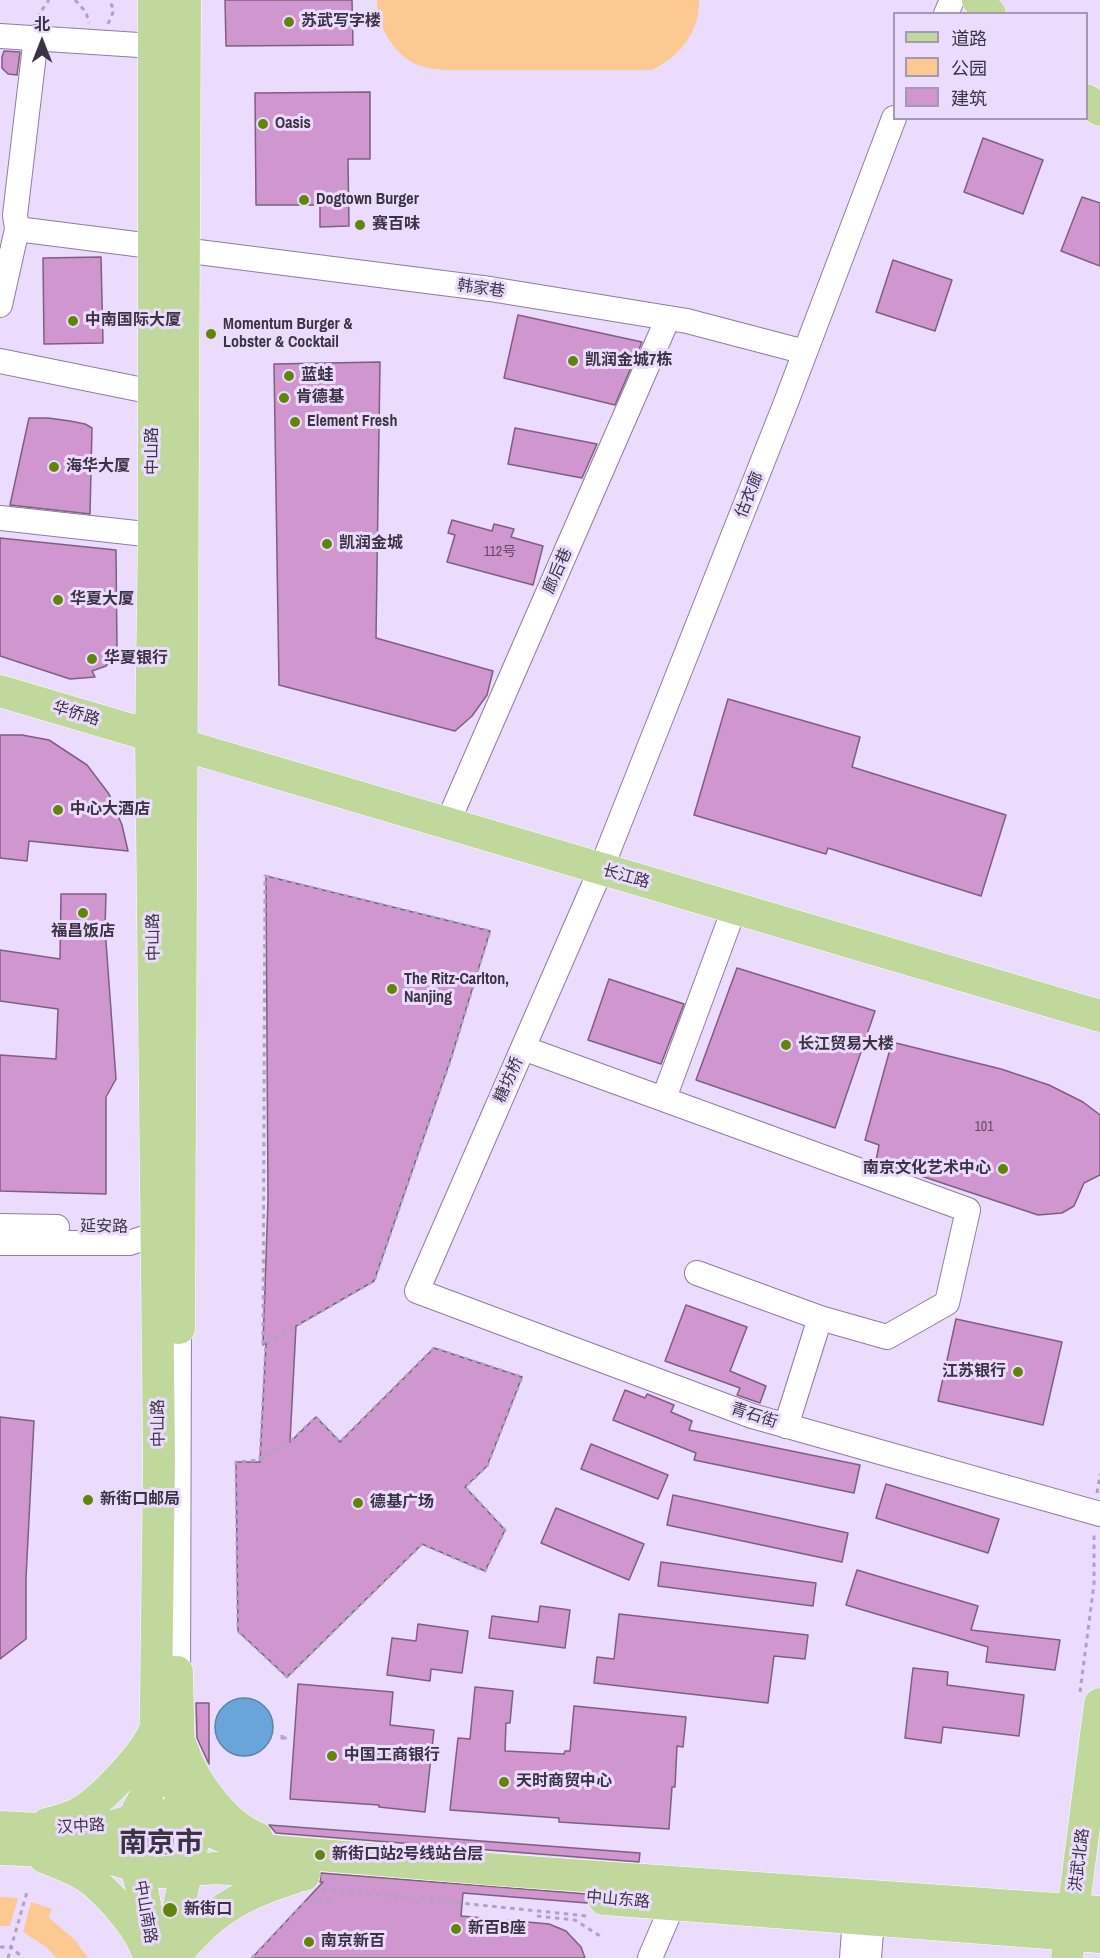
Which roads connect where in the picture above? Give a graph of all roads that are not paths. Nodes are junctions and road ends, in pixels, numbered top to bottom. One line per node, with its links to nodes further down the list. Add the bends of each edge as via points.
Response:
1 (154, 0): 8 (main road, 中山路)
2 (185, 0): 7 (main road)
3 (978, 0): 4 (main road)
4 (988, 12)
5 (38, 30): 6 (street); 8 (street); 10 (street, via 15,215)
6 (0, 36)
7 (185, 36): 12 (street)
8 (154, 46): 11 (main road, 中山路)
9 (893, 120): 15 (street, 估衣廊)
10 (17, 229): 11 (street, 韩家巷); 13 (street)
11 (153, 248): 12 (street, 韩家巷); 17 (main road, 中山路)
12 (185, 251): 14 (street, 韩家巷, via 490,289); 22 (main road, 中山路); 37 (street)
13 (0, 305)
14 (668, 318): 15 (street, 韩家巷); 23 (street, 廊后巷)
15 (806, 352): 24 (street, 估衣廊)
16 (0, 361): 17 (street)
17 (153, 392): 19 (main road, 中山路)
18 (0, 518): 19 (street)
19 (154, 535): 21 (main road, 中山路)
20 (0, 691): 21 (main road, 华侨路)
21 (151, 737): 22 (main road, 长江路); 30 (main road, 中山路)
22 (183, 746): 23 (main road, 长江路); 37 (main road, 中山路)
23 (447, 824): 24 (main road, 长江路)
24 (601, 869): 25 (main road, 长江路); 27 (street, 糖坊桥)
25 (734, 909): 26 (main road, 长江路); 28 (street)
26 (1100, 1016)
27 (523, 1048): 28 (street); 33 (street, 糖坊桥)
28 (664, 1098): 34 (street, via 968,1210 947,1303 887,1337)
29 (0, 1226): 30 (street, 延安路, via 130,1226)
30 (157, 1234): 31 (street, 延安路, via 129,1243); 39 (main road, 中山路)
31 (0, 1243)
32 (697, 1273): 34 (street)
33 (417, 1291): 36 (street, 青石街, via 752,1416)
34 (820, 1318): 35 (street)
35 (786, 1426)
36 (1100, 1514)
37 (178, 1567): 39 (street)
38 (1100, 1704): 47 (main road, 洪武北路)
39 (167, 1725): 40 (main road, 中山路, via 155,1779); 40 (street, via 180,1794); 41 (main road, via 89,1806 78,1814); 42 (main road, via 181,1743 191,1771 211,1801 246,1834 280,1847)
40 (161, 1818): 41 (main road, 汉中路); 42 (main road, 中山东路); 43 (main road, 中山路, via 128,1844); 44 (street, via 192,1835)
41 (13, 1838): 43 (main road, 汉中路); 48 (main road, via 87,1877 127,1917)
42 (304, 1864): 44 (main road, 中山东路); 45 (main road, 中山东路); 47 (main road, 中山东路, via 512,1871); 49 (main road, via 228,1906)
43 (136, 1866): 44 (main road, 中山东路, via 161,1872); 48 (main road, 中山南路, via 151,1939)
44 (188, 1871): 49 (street)
45 (673, 1904): 46 (main road, 中山东路); 50 (street)
46 (863, 1919): 47 (main road, 中山东路); 51 (street); 52 (street)
47 (1082, 1930)
48 (151, 1958)
49 (172, 1958)
50 (650, 1958)
51 (852, 1958)
52 (869, 1958)

